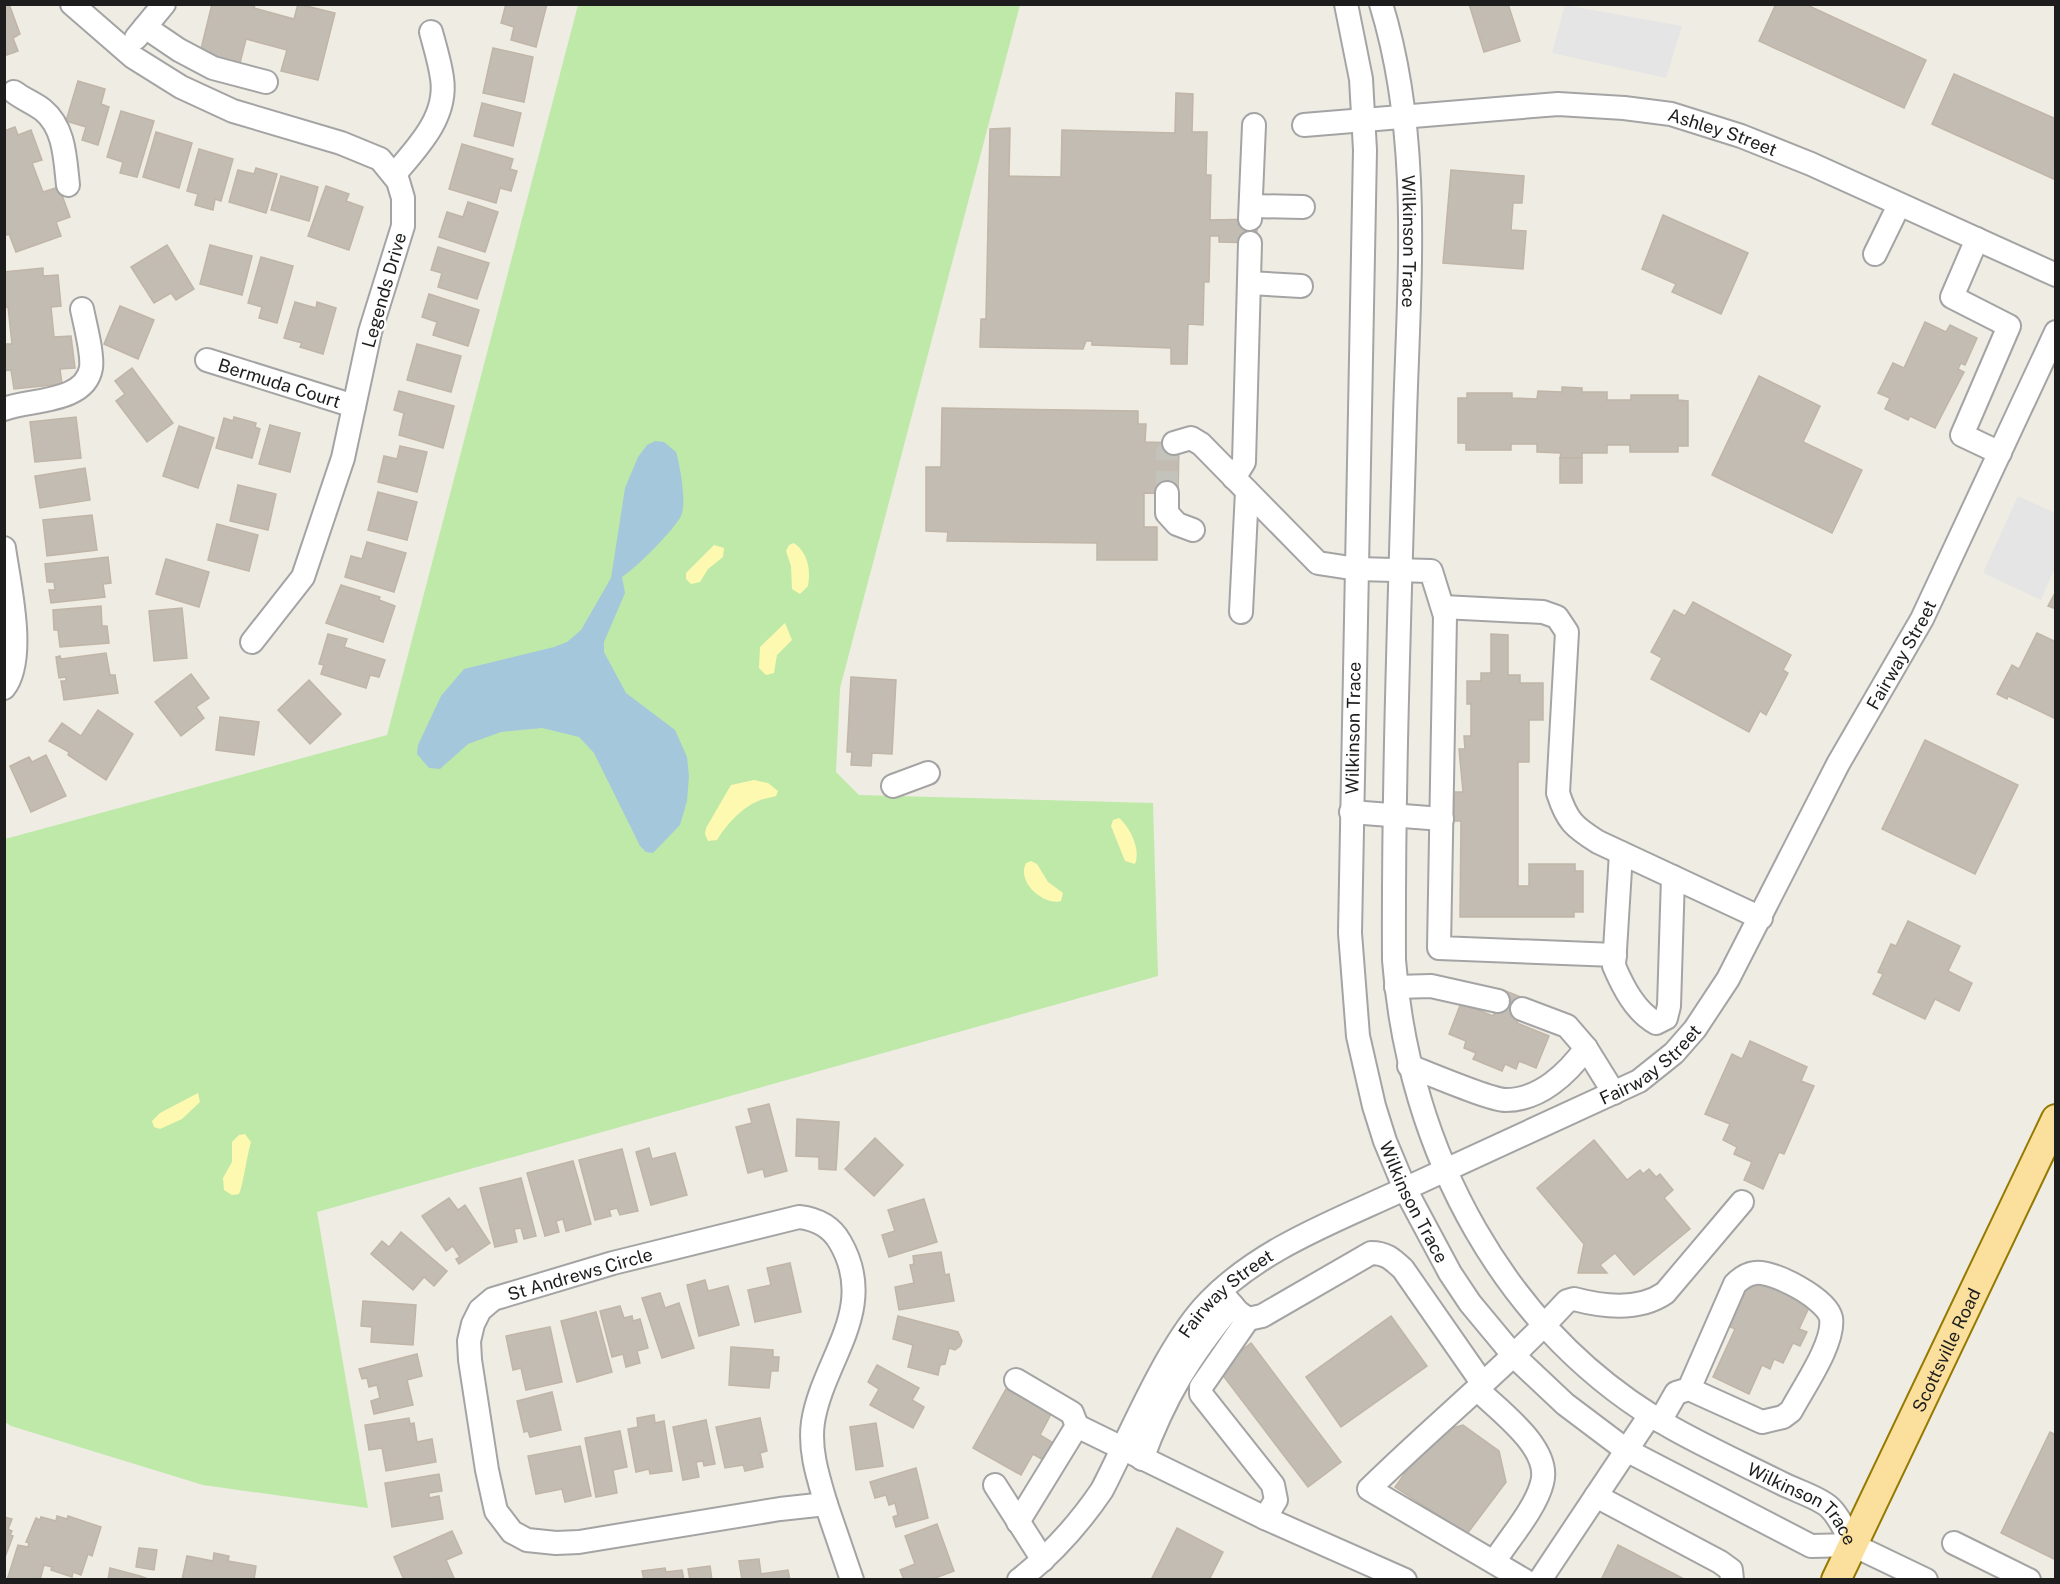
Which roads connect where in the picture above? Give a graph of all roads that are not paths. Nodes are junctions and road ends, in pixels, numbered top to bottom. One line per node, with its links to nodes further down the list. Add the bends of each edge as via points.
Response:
1 (72, 4): 7 (street, Legends Drive)
2 (164, 4): 5 (street)
3 (1346, 4): 11 (street, Wilkinson Trace, via 1356,46)
4 (1381, 4): 10 (street, Wilkinson Trace, via 1398,69)
5 (145, 27): 7 (street); 8 (street, via 213,68)
6 (431, 32): 14 (street, via 442,80 439,110 431,128)
7 (125, 51): 14 (street, Legends Drive, via 207,100 362,150 380,159)
8 (266, 82)
9 (13, 92): 15 (street, via 43,110 56,127 63,145)
10 (1405, 118): 11 (street, Ashley Street); 16 (street, Ashley Street, via 1558,105 1671,114 1742,136); 36 (street, Wilkinson Trace, via 1409,187)
11 (1364, 121): 13 (street, Ashley Street); 35 (street, Wilkinson Trace)
12 (1254, 125): 17 (street, via 1251,212)
13 (1304, 125)
14 (394, 175): 27 (street, Legends Drive, via 404,198 403,226 370,332)
15 (68, 185)
16 (1899, 205): 18 (street, Ashley Street); 20 (street)
17 (1303, 207)
18 (1977, 239): 21 (street, Ashley Street); 30 (street, via 1953,297 2009,326 1962,435)
19 (1250, 243): 22 (street)
20 (1875, 254)
21 (2055, 276)
22 (1249, 283): 23 (street); 31 (street)
23 (1301, 286)
24 (82, 309): 28 (street, via 91,367 86,382 74,393)
25 (2055, 332): 30 (street, Fairway Street)
26 (207, 360): 27 (street, Bermuda Court)
27 (354, 406): 39 (street, Legends Drive, via 344,458 303,577)
28 (4, 409)
29 (1174, 443): 31 (street, via 1191,438 1202,444)
30 (2000, 453): 48 (street, Fairway Street, via 1922,618 1838,764)
31 (1241, 484): 35 (street, via 1318,563); 38 (street)
32 (1167, 493): 33 (street, via 1167,513 1177,524)
33 (1193, 530)
34 (4, 548): 40 (street, via 15,656 13,674)
35 (1357, 569): 36 (street); 43 (street, Wilkinson Trace)
36 (1402, 571): 37 (street, via 1431,571); 44 (street, Wilkinson Trace)
37 (1443, 608): 45 (street, via 1446,616); 46 (street, via 1543,612 1557,617 1567,632 1558,793 1565,815 1576,828)
38 (1241, 612)
39 (252, 642)
40 (4, 688)
41 (928, 773): 42 (street)
42 (893, 786)
43 (1351, 812): 44 (street); 58 (street, Wilkinson Trace, via 1351,968 1358,1036 1374,1106)
44 (1396, 816): 45 (street); 50 (street, Wilkinson Trace)
45 (1442, 819): 49 (street, via 1439,948)
46 (1621, 853): 47 (street); 49 (street)
47 (1673, 877): 48 (street); 49 (street, via 1666,1018 1656,1023 1644,1016 1621,983 1614,966)
48 (1761, 918): 55 (street, Fairway Street, via 1695,1029 1674,1053 1639,1081)
49 (1615, 955)
50 (1396, 987): 51 (street, via 1431,986); 54 (street, Wilkinson Trace)
51 (1498, 1001)
52 (1522, 1009): 53 (street, via 1567,1026)
53 (1586, 1048): 54 (street, via 1570,1069 1550,1085 1524,1098 1504,1101); 55 (street)
54 (1409, 1066): 57 (street, Wilkinson Trace, via 1429,1135)
55 (1614, 1093): 57 (street, Fairway Street)
56 (2055, 1119): 76 (main road, Scottsville Road)
57 (1444, 1170): 58 (street, Fairway Street); 61 (street, Wilkinson Trace, via 1491,1256)
58 (1404, 1189): 60 (street, Fairway Street, via 1303,1237 1259,1263); 62 (street, Wilkinson Trace, via 1450,1273)
59 (1742, 1202): 61 (street, via 1665,1293 1652,1302 1635,1306 1575,1299)
60 (1233, 1305): 64 (street, via 1262,1316 1371,1253 1381,1253 1403,1269); 69 (street, Fairway Street, via 1203,1308 1174,1349); 73 (street, via 1201,1387 1202,1394 1273,1485 1276,1500)
61 (1545, 1325): 62 (street); 66 (street, Wilkinson Trace, via 1597,1375)
62 (1514, 1356): 64 (street); 68 (street, Wilkinson Trace, via 1565,1404)
63 (1016, 1380): 67 (street, via 1072,1413)
64 (1480, 1387): 78 (street, via 1537,1451 1544,1469 1539,1492); 78 (street, via 1369,1489)
65 (1689, 1389): 65 (street, via 1762,1422 1791,1411 1828,1341 1831,1317 1825,1305 1812,1294 1768,1273 1744,1276 1736,1284); 66 (street, via 1677,1393)
66 (1655, 1418): 68 (street); 76 (street, Wilkinson Trace, via 1829,1507)
67 (1077, 1426): 69 (street); 74 (street)
68 (1626, 1450): 71 (street); 76 (street, Wilkinson Trace, via 1811,1546)
69 (1132, 1454): 73 (street); 77 (street, Fairway Street)
70 (995, 1485): 74 (street)
71 (1596, 1496): 83 (street); 84 (street, via 1720,1562 1731,1570)
72 (826, 1504): 72 (street, St Andrews Circle, via 814,1459 812,1424 817,1401 844,1341 854,1300 845,1251 836,1235 816,1220 782,1220 533,1286 493,1299 476,1317 470,1333 470,1360 487,1470 496,1511 512,1532 536,1542 579,1542); 79 (street, St Andrews Circle)
73 (1265, 1518): 81 (street)
74 (1018, 1522): 77 (street)
75 (1954, 1543): 87 (street)
76 (1853, 1545): 85 (main road, Scottsville Road); 86 (street)
77 (1043, 1560): 80 (street, Fairway Street)
78 (1494, 1562): 82 (street)
79 (852, 1580)
80 (1019, 1580)
81 (1405, 1580)
82 (1524, 1580)
83 (1540, 1580)
84 (1732, 1580)
85 (1836, 1580)
86 (1926, 1580)
87 (2029, 1580)

